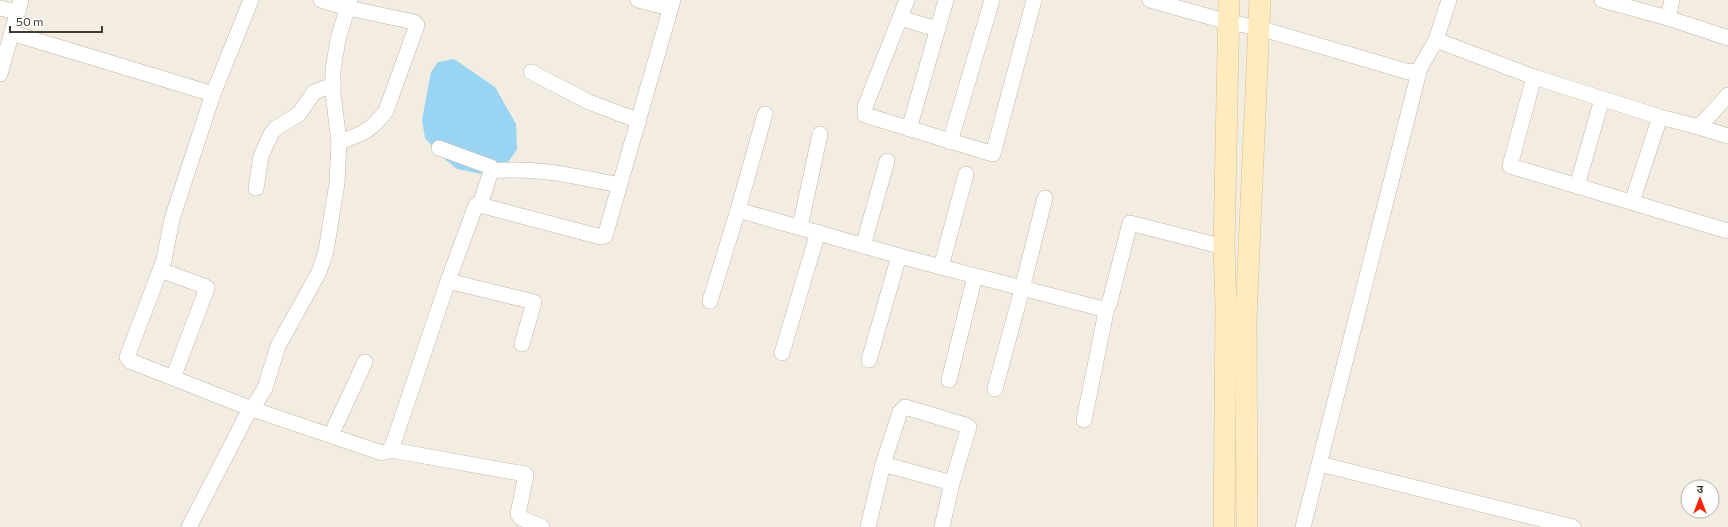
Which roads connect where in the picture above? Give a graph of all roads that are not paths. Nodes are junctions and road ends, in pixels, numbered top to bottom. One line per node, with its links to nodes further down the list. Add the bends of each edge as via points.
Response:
1 (251, 0): 31 (street)
2 (321, 0): 14 (street)
3 (638, 0): 15 (street)
4 (907, 0): 18 (street)
5 (946, 0): 22 (street)
6 (992, 0): 42 (street)
7 (1034, 0): 42 (street, via 993,154)
8 (1150, 0): 20 (street)
9 (1228, 0): 20 (main road)
10 (1260, 0): 21 (main road)
11 (1450, 0): 25 (street)
12 (1602, 0): 19 (street)
13 (1672, 0): 19 (street)
14 (349, 4): 30 (street, via 338,39); 41 (street, via 414,22 416,25 386,111 364,134)
15 (672, 4): 36 (street)
16 (19, 6): 17 (street); 23 (street)
17 (0, 8)
18 (900, 18): 22 (street); 38 (street, via 864,113)
19 (1668, 18): 24 (street)
20 (1228, 22): 21 (street); 58 (main road)
21 (1259, 28): 26 (street, via 1406,71 1413,72); 86 (main road, via 1246,318)
22 (937, 29): 38 (street)
23 (12, 33): 28 (street); 31 (street)
24 (1728, 38)
25 (1436, 40): 26 (street); 29 (street)
26 (1420, 68): 79 (street)
27 (532, 72): 36 (street, via 589,102)
28 (0, 74)
29 (1534, 77): 33 (street); 48 (street, via 1510,166)
30 (333, 85): 41 (street); 49 (street, via 314,92 299,114 271,134 261,156)
31 (213, 94): 61 (street, via 172,219)
32 (1728, 95): 37 (street)
33 (1602, 99): 35 (street); 48 (street)
34 (765, 114): 53 (street)
35 (1660, 117): 37 (street); 51 (street)
36 (639, 121): 47 (street)
37 (1699, 127): 40 (street)
38 (909, 129): 42 (street)
39 (820, 134): 54 (street)
40 (1728, 136)
41 (339, 142): 74 (street, via 337,183 326,251 319,272 278,346 265,388)
42 (950, 142)
43 (439, 148): 45 (street, via 489,166)
44 (887, 161): 57 (street)
45 (491, 171): 47 (street, via 542,170); 52 (street)
46 (966, 174): 60 (street)
47 (619, 185): 52 (street, via 606,234 602,237)
48 (1577, 186): 51 (street)
49 (256, 188)
50 (1045, 198): 64 (street)
51 (1632, 202): 55 (street)
52 (480, 205): 63 (street, via 476,206)
53 (738, 210): 54 (street); 65 (street)
54 (800, 227): 56 (street)
55 (1728, 231)
56 (818, 232): 57 (street); 68 (street)
57 (863, 246): 59 (street)
58 (1224, 247): 66 (street, via 1130,223); 85 (main road)
59 (899, 256): 60 (street); 69 (street)
60 (941, 268): 62 (street)
61 (160, 270): 71 (street, via 127,356 130,361); 71 (street, via 207,288)
62 (975, 276): 64 (street); 72 (street)
63 (448, 281): 67 (street, via 534,302); 77 (street)
64 (1022, 289): 66 (street, via 1099,308); 73 (street)
65 (710, 301)
66 (1107, 307): 75 (street)
67 (522, 344)
68 (782, 353)
69 (869, 360)
70 (365, 362): 76 (street)
71 (173, 378): 74 (street)
72 (949, 380)
73 (995, 389)
74 (252, 409): 76 (street); 81 (street)
75 (1084, 420)
76 (331, 435): 77 (street, via 382,452)
77 (391, 450): 82 (street, via 525,474 518,514 521,518)
78 (883, 464): 80 (street); 80 (street, via 900,412 902,408 907,408 968,426); 83 (street)
79 (1320, 464): 87 (street); 88 (street)
80 (952, 483): 84 (street)
81 (189, 527)
82 (542, 527)
83 (868, 527)
84 (942, 527)
85 (1224, 527)
86 (1247, 527)
87 (1303, 527)
88 (1573, 527)

